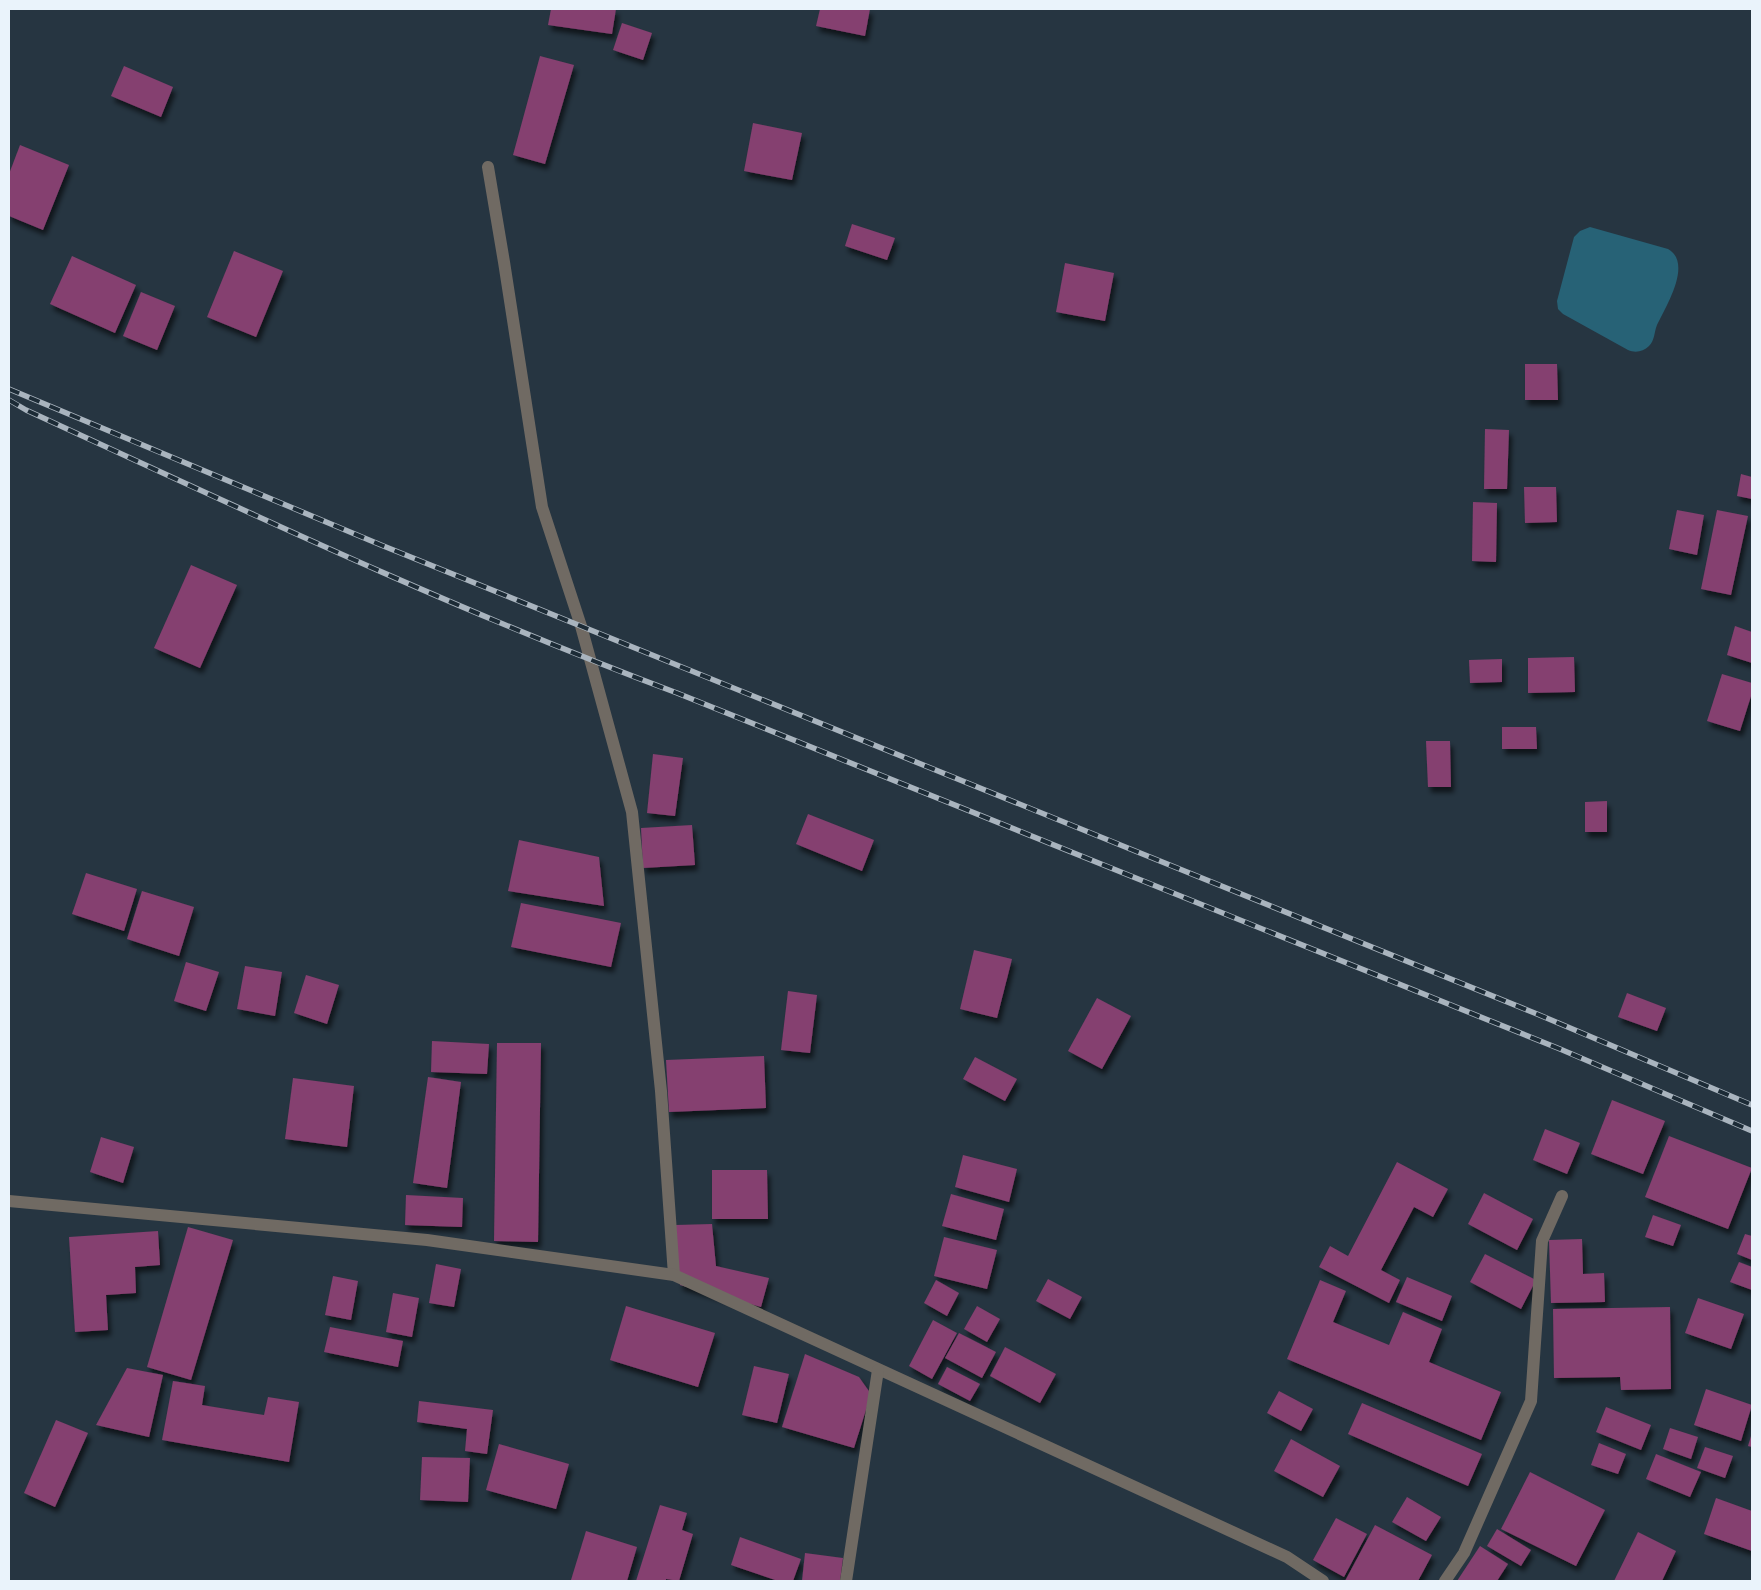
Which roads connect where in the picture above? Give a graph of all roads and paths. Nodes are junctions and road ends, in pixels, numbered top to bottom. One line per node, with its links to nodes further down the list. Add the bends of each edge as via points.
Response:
1 (488, 167): 4 (street, via 542,507 581,626 632,812 661,1091)
2 (1562, 1196): 8 (street, via 1542,1241 1531,1401 1464,1553)
3 (9, 1201): 4 (street, via 427,1240)
4 (674, 1275): 5 (street)
5 (878, 1370): 6 (street); 7 (street, via 1287,1557)
6 (846, 1581)
7 (1323, 1581)
8 (1445, 1581)

